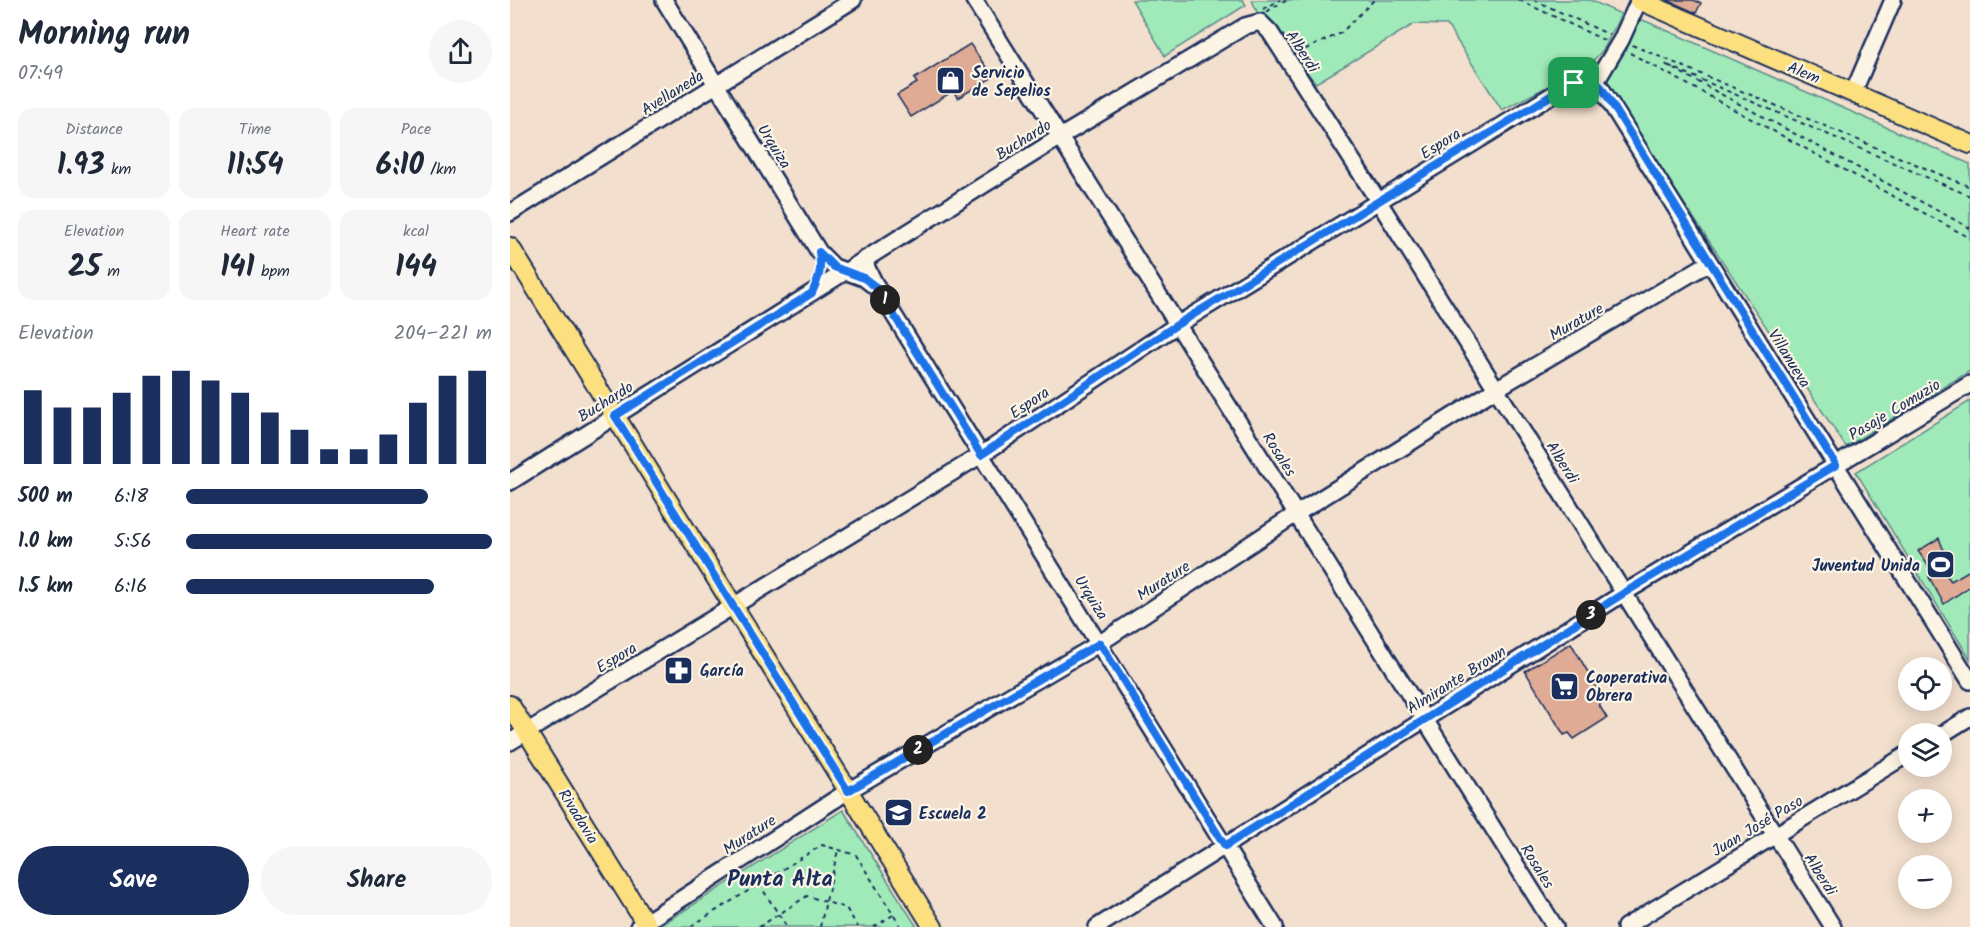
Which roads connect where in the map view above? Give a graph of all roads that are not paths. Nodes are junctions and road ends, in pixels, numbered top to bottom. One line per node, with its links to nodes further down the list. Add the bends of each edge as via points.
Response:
1 (664, 0): 8 (street, Urquiza)
2 (853, 0): 8 (street, Avellaneda)
3 (974, 0): 10 (street, Rosales)
4 (1639, 0): 7 (street); 9 (main road, Alem)
5 (1893, 0): 9 (street)
6 (1257, 22): 10 (street, Buchardo); 12 (street, Alberdi, via 1270,32)
7 (1596, 82): 12 (street, Espora, via 1581,81 1565,87); 17 (street, Villanueva)
8 (717, 85): 13 (street, Avellaneda); 15 (street, Urquiza)
9 (1853, 93): 11 (main road, Alem)
10 (1060, 137): 16 (street, Buchardo); 21 (street, Rosales)
11 (1970, 144)
12 (1379, 202): 21 (street, Espora); 23 (street, Alberdi)
13 (510, 213)
14 (510, 247): 24 (main road)
15 (819, 252): 18 (street, Urquiza); 20 (street, via 822,267)
16 (867, 258): 18 (street, Buchardo); 19 (street, Urquiza, via 866,266)
17 (1709, 263): 23 (street, Murature); 26 (street, Villanueva)
18 (845, 273): 19 (street, Urquiza, via 864,278); 20 (street, Buchardo)
19 (877, 288): 25 (street, Urquiza)
20 (812, 293): 24 (street, Buchardo)
21 (1178, 324): 25 (street, Espora); 28 (street, Rosales)
22 (1970, 384): 26 (street, Pasaje Comuzio)
23 (1496, 389): 28 (street, Murature); 29 (street, Alberdi)
24 (615, 416): 27 (street, Buchardo); 30 (main road)
25 (981, 455): 30 (street, Espora); 31 (street, Urquiza)
26 (1836, 465): 29 (street, Almirante Brown); 32 (street, Villanueva)
27 (510, 482)
28 (1296, 514): 31 (street, Murature); 35 (street, Rosales)
29 (1624, 593): 35 (street, Almirante Brown); 41 (street, Alberdi)
30 (733, 606): 37 (street, Espora); 40 (main road)
31 (1100, 643): 40 (street, Murature); 42 (street, Urquiza)
32 (1970, 681)
33 (510, 705): 37 (main road, Rivadavia)
34 (1970, 717): 36 (street)
35 (1425, 720): 42 (street, Almirante Brown); 47 (street, Rosales)
36 (1952, 728)
37 (527, 732): 38 (street, Espora); 43 (main road, Rivadavia)
38 (510, 742)
39 (1898, 760): 41 (street, Juan José Paso)
40 (848, 791): 43 (street, Murature); 44 (main road)
41 (1775, 834): 48 (street, Juan José Paso); 49 (street, Alberdi)
42 (1225, 846): 45 (street, Almirante Brown); 46 (street, Urquiza)
43 (644, 925)
44 (933, 927)
45 (1097, 927)
46 (1275, 927)
47 (1555, 927)
48 (1625, 927)
49 (1833, 927)

